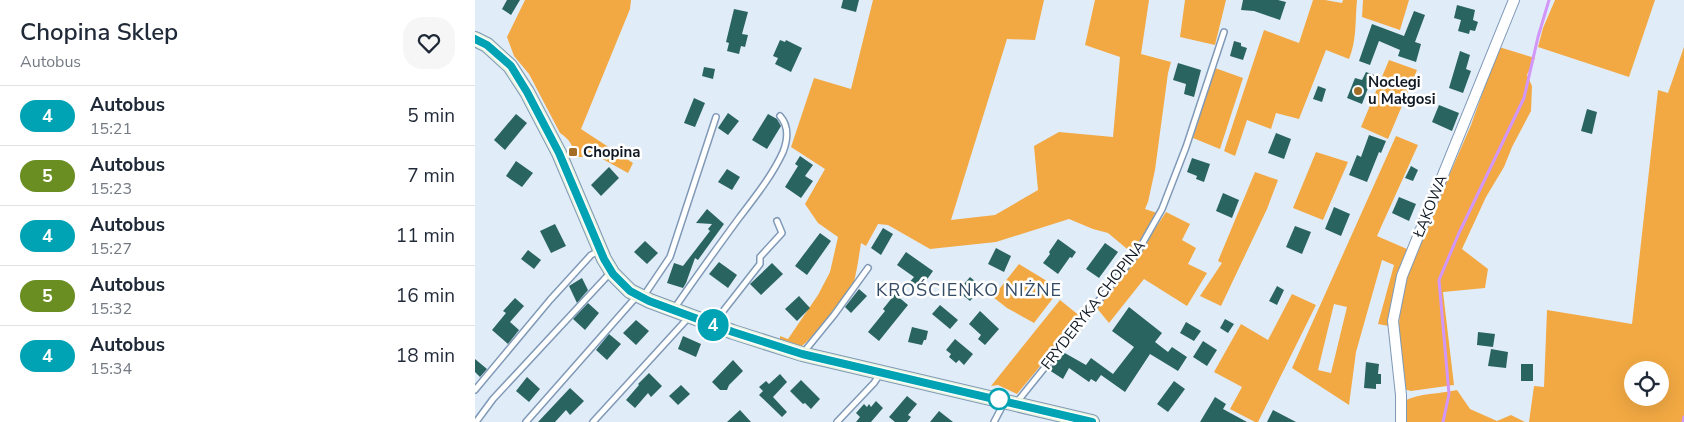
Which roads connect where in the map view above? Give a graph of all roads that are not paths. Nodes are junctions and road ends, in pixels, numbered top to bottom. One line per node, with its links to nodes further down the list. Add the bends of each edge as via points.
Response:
1 (1514, 0): 24 (street, ŁĄKOWA, via 1402,276 1393,321)
2 (1224, 32): 17 (lane, FRYDERYKA CHOPINA, via 1162,210 1137,252)
3 (475, 39): 7 (street, via 511,66 527,92 559,153)
4 (780, 116): 11 (lane, via 787,124 788,132 784,150 772,173)
5 (716, 118): 10 (lane, via 669,257)
6 (777, 221): 13 (lane, via 782,233)
7 (601, 250): 9 (street); 16 (lane, via 581,265)
8 (868, 268): 14 (lane)
9 (612, 271): 10 (street); 18 (lane, via 493,399)
10 (640, 297): 11 (street); 19 (lane)
11 (673, 310): 12 (street)
12 (689, 316): 13 (street); 20 (lane)
13 (712, 324): 14 (street)
14 (802, 354): 15 (street)
15 (880, 373): 17 (street); 21 (lane, via 874,384)
16 (475, 390)
17 (1011, 402): 22 (lane, FRYDERYKA CHOPINA); 23 (street)
18 (476, 422)
19 (526, 422)
20 (593, 422)
21 (837, 422)
22 (995, 422)
23 (1092, 422)
24 (1401, 422)

